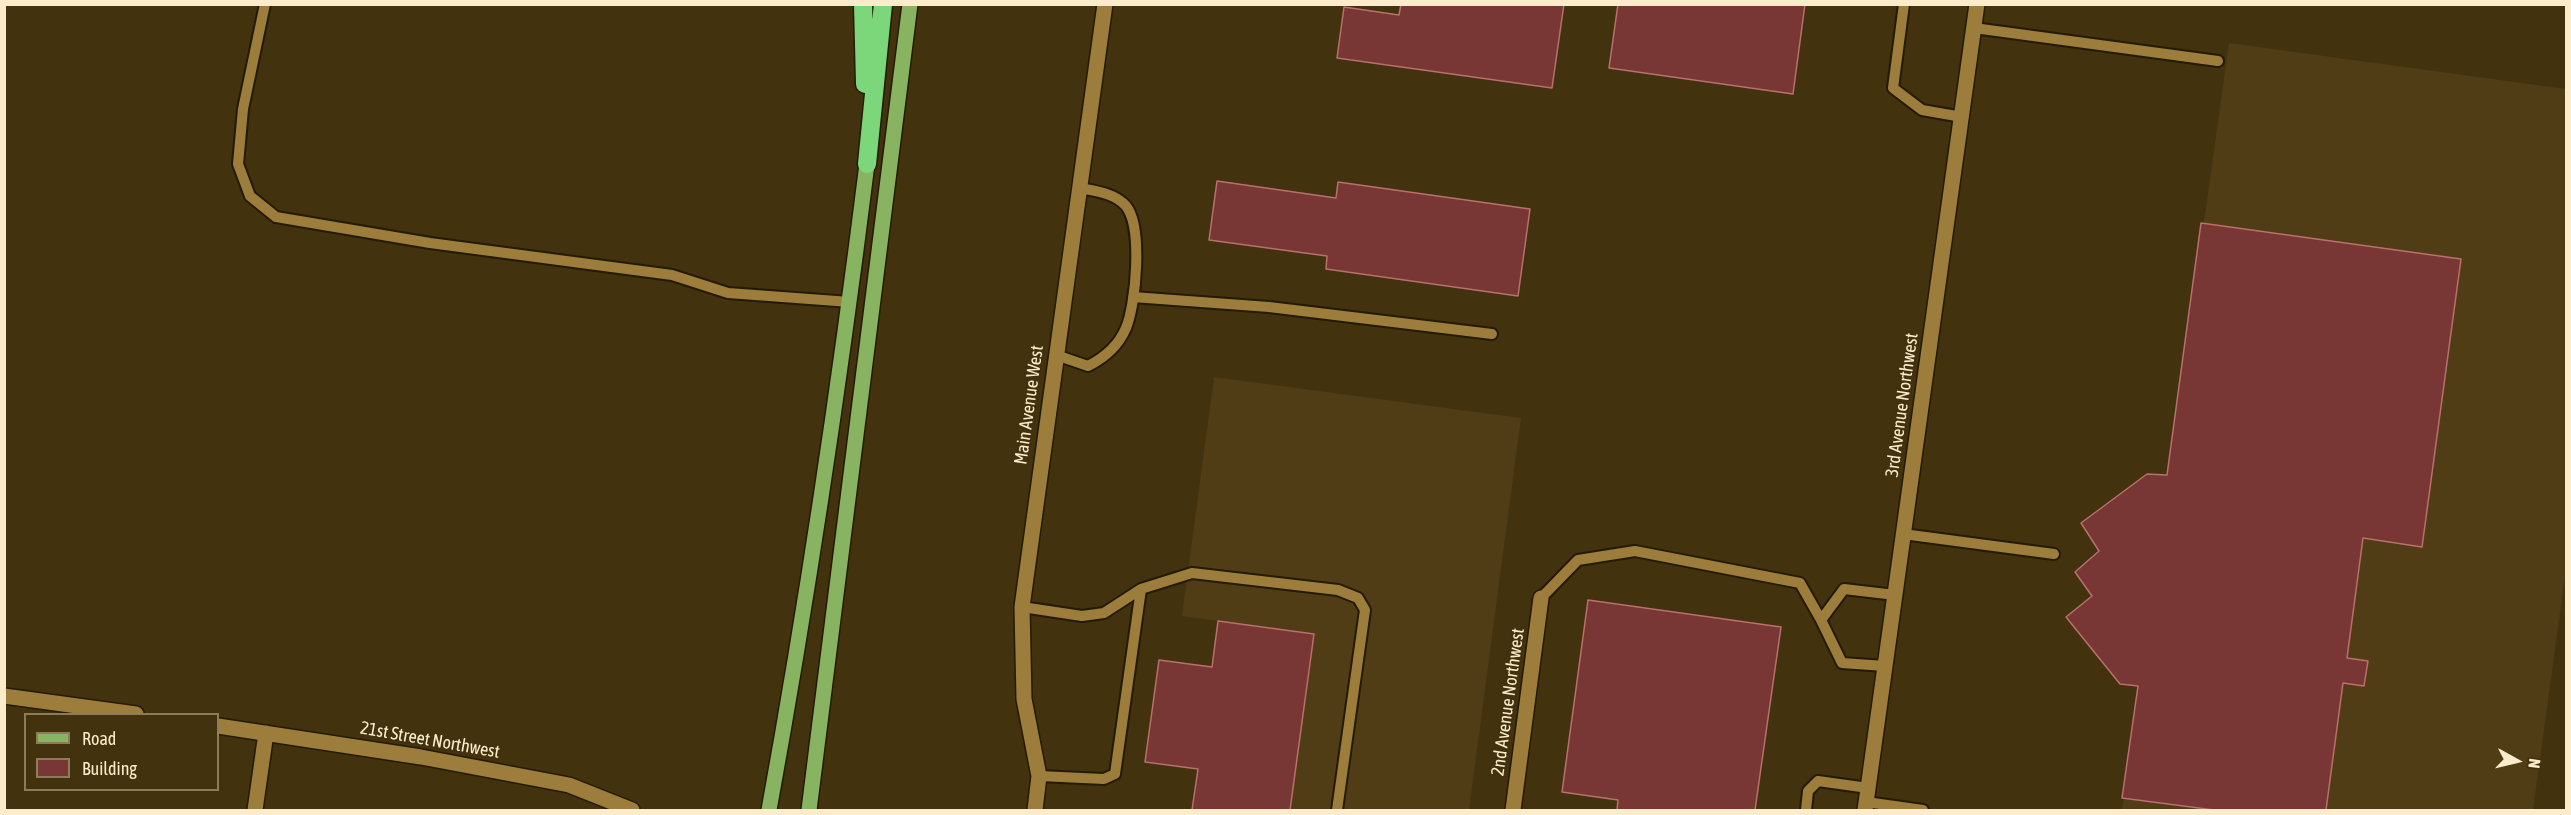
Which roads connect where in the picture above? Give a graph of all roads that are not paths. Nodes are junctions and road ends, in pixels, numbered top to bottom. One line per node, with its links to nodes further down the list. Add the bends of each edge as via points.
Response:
1 (265, 4): 14 (lane, via 243,109 238,164 250,196 276,217 430,243 672,275 728,293)
2 (863, 4): 11 (highway)
3 (883, 4): 11 (highway)
4 (909, 4): 34 (main road)
5 (1105, 4): 12 (street, Main Avenue West)
6 (1904, 4): 10 (lane, via 1893,88 1922,110)
7 (1977, 4): 8 (street, 3rd Avenue Northwest)
8 (1974, 28): 9 (lane); 10 (street, 3rd Avenue Northwest)
9 (2218, 61)
10 (1962, 117): 17 (street, 3rd Avenue Northwest)
11 (867, 164): 14 (main road)
12 (1079, 188): 13 (lane, via 1108,194 1126,206 1135,236 1137,276); 16 (street, Main Avenue West)
13 (1133, 297): 15 (lane, via 1269,307); 16 (lane, via 1126,329 1106,357 1088,366)
14 (850, 302): 33 (main road, via 800,639)
15 (1492, 334)
16 (1056, 355): 22 (street, Main Avenue West)
17 (1903, 534): 18 (lane); 20 (street, 3rd Avenue Northwest)
18 (2055, 554)
19 (1141, 589): 22 (lane, via 1104,614 1082,616); 29 (lane, via 1115,774 1104,779); 36 (lane, via 1192,573 1338,590 1358,598 1365,610)
20 (1895, 595): 23 (lane, via 1844,589); 24 (street, 3rd Avenue Northwest)
21 (1541, 598): 23 (lane, via 1578,560 1635,551 1800,583); 37 (street, 2nd Avenue Northwest)
22 (1022, 607): 29 (street, Main Avenue West, via 1024,699)
23 (1821, 620): 24 (lane, via 1842,663)
24 (1885, 666): 30 (street, 3rd Avenue Northwest)
25 (4, 696): 26 (street)
26 (129, 713)
27 (219, 726): 28 (street, 21st Street Northwest)
28 (266, 733): 31 (street, 21st Street Northwest, via 569,785); 32 (street)
29 (1039, 776): 35 (street, Main Avenue West)
30 (1866, 800): 38 (lane, via 1818,781 1808,791); 39 (lane)
31 (626, 809)
32 (255, 810)
33 (769, 810)
34 (809, 810)
35 (1035, 810)
36 (1337, 810)
37 (1513, 810)
38 (1806, 810)
39 (1923, 810)

